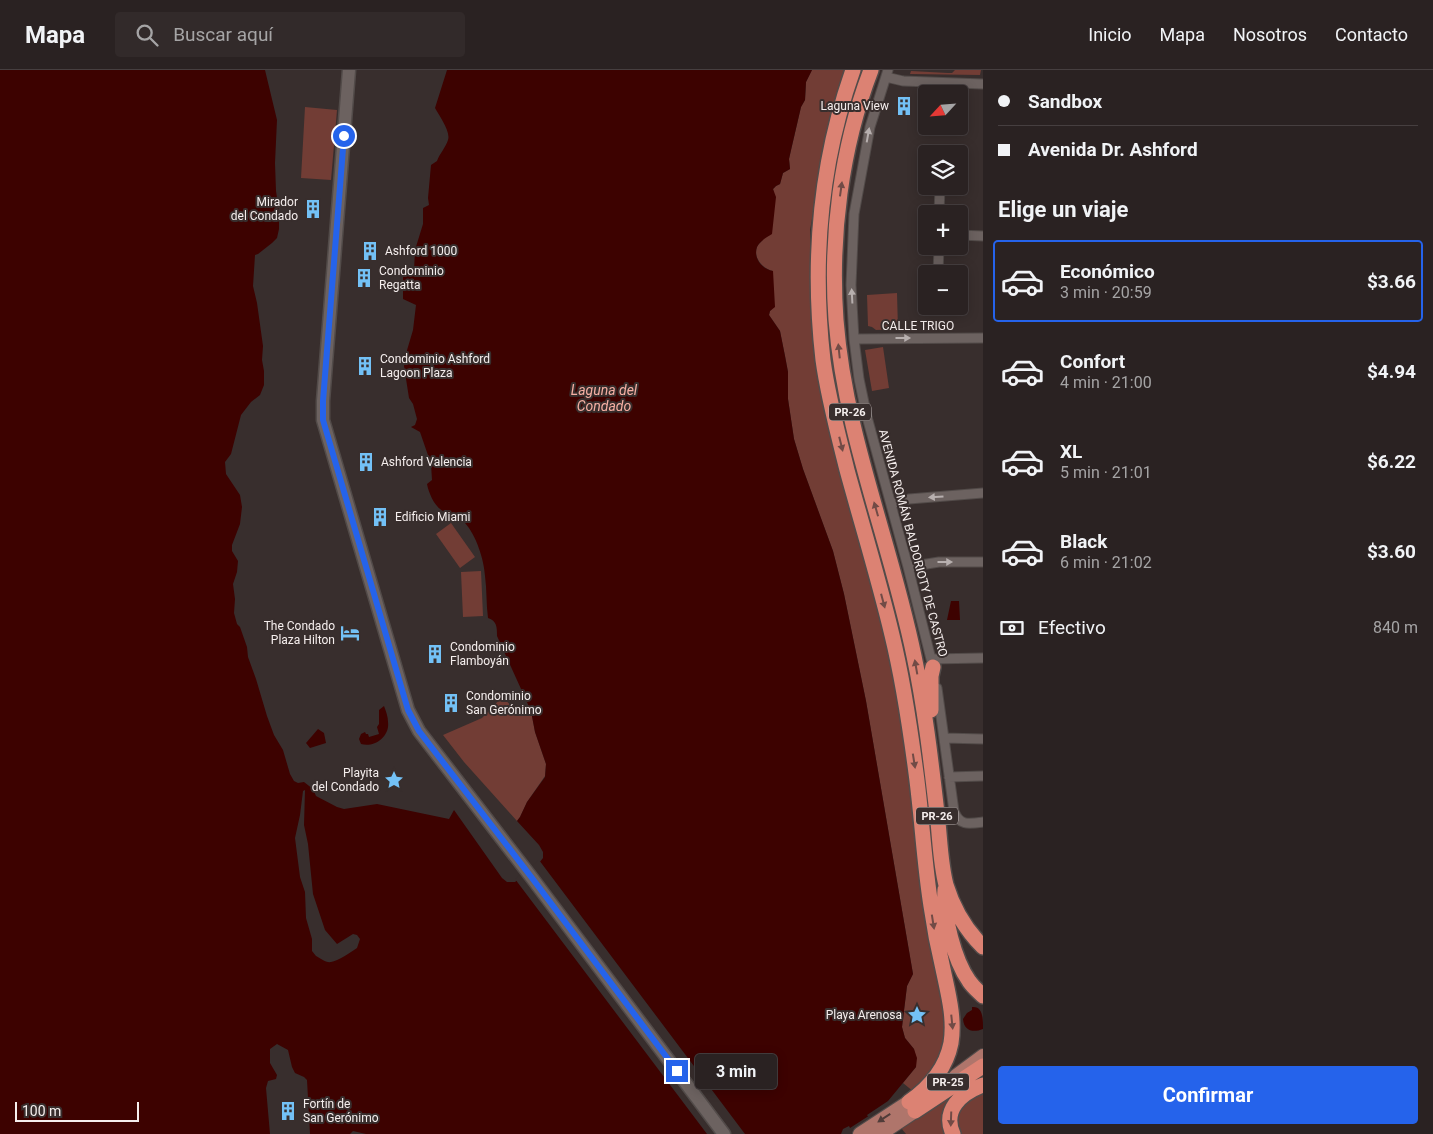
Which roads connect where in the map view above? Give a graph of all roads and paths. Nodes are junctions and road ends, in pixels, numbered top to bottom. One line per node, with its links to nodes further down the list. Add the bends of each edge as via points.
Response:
1 (349, 70): 30 (street, via 323,420 408,710 419,731)
2 (853, 70): 29 (highway, PR-26, one-way to 29, via 827,168 820,223 818,285 823,362 841,446 892,636 907,713 933,926 950,1002 952,1030 949,1052 945,1063)
3 (871, 70): 18 (highway, PR-26, one-way to 3, via 904,610 856,441 840,362 836,320 840,197 851,137)
4 (887, 73): 5 (street, via 903,81); 8 (street, AVENIDA ROMÁN BALDORIOTY DE CASTRO, one-way to 4, via 851,285 854,214 870,127)
5 (983, 84)
6 (968, 235): 7 (street)
7 (983, 236)
8 (854, 338): 9 (street, CALLE TRIGO, one-way to 9); 11 (street, AVENIDA ROMÁN BALDORIOTY DE CASTRO, via 867,417)
9 (983, 338)
10 (983, 493): 11 (street, one-way to 11, via 909,499)
11 (890, 504): 13 (street, AVENIDA ROMÁN BALDORIOTY DE CASTRO)
12 (983, 562): 13 (street, one-way to 12, via 939,562)
13 (908, 567): 15 (street, AVENIDA ROMÁN BALDORIOTY DE CASTRO)
14 (983, 658): 15 (street)
15 (932, 663): 16 (street, AVENIDA ROMÁN BALDORIOTY DE CASTRO); 18 (highway)
16 (944, 738): 17 (street); 20 (street, AVENIDA ROMÁN BALDORIOTY DE CASTRO)
17 (983, 739)
18 (929, 749): 22 (highway, PR-26)
19 (983, 776): 20 (street)
20 (949, 777): 21 (street, AVENIDA ROMÁN BALDORIOTY DE CASTRO, via 956,818 969,824)
21 (983, 822)
22 (946, 882): 23 (highway, PR-26, via 962,920); 24 (highway, via 946,923 968,980)
23 (983, 947)
24 (983, 996)
25 (983, 1056): 29 (main road, PR-25)
26 (983, 1066): 29 (highway)
27 (983, 1077): 29 (street, via 926,1108)
28 (983, 1085): 33 (highway, one-way to 33, via 968,1092 952,1107 949,1122)
29 (912, 1107): 31 (main road, one-way to 31); 32 (main road)
30 (724, 1134)
31 (860, 1134)
32 (880, 1134)
33 (954, 1134)

